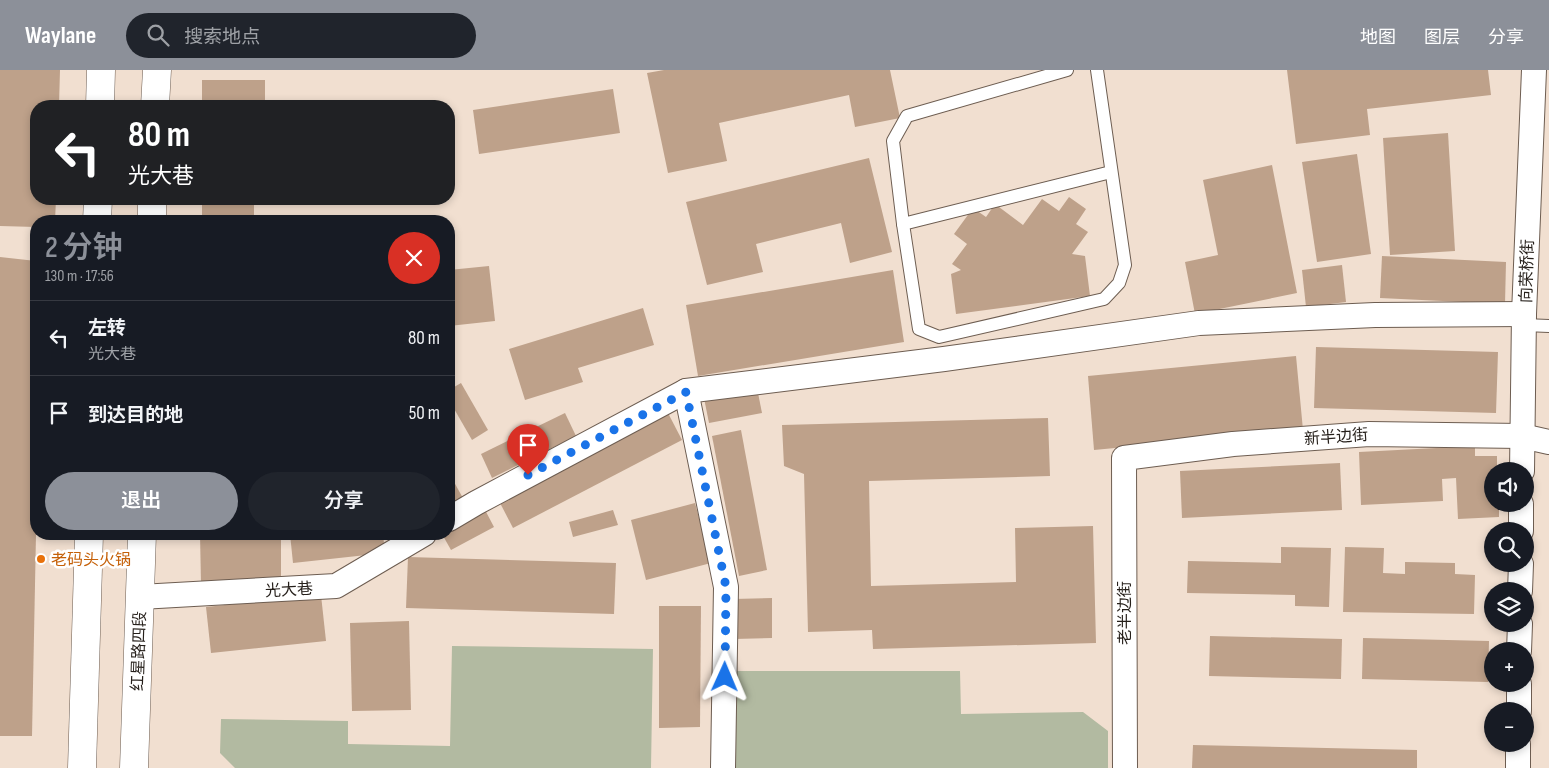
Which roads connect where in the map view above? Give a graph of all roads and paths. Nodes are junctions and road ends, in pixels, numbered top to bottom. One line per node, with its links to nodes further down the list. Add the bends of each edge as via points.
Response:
1 (102, 70): 6 (main road)
2 (157, 70): 7 (main road)
3 (1067, 70): 9 (lane, via 907,116 893,141)
4 (1097, 70): 8 (lane)
5 (1534, 70): 10 (street, 向荣桥街)
6 (100, 100)
7 (155, 100)
8 (1111, 172): 9 (lane); 9 (lane, via 1125,266 1119,283 1104,299 939,337 919,329)
9 (903, 224)
10 (1524, 320): 11 (lane); 12 (street, via 1375,315 1199,323); 13 (street, 向荣桥街)
11 (1549, 326)
12 (686, 392): 17 (street); 25 (street, via 726,587)
13 (1522, 436): 14 (street, 新半边街); 15 (street, 新半边街, via 1369,434 1233,444); 16 (street, 向荣桥街)
14 (1549, 442)
15 (1124, 458): 26 (street, 老半边街)
16 (1522, 462)
17 (455, 515)
18 (89, 540): 23 (main road)
19 (142, 540): 21 (main road, 红星路四段)
20 (414, 540): 21 (street, 光大巷, via 336,586)
21 (140, 597): 24 (main road, 红星路四段)
22 (1518, 752): 27 (street)
23 (82, 768)
24 (134, 768)
25 (723, 768)
26 (1125, 768)
27 (1518, 768)

